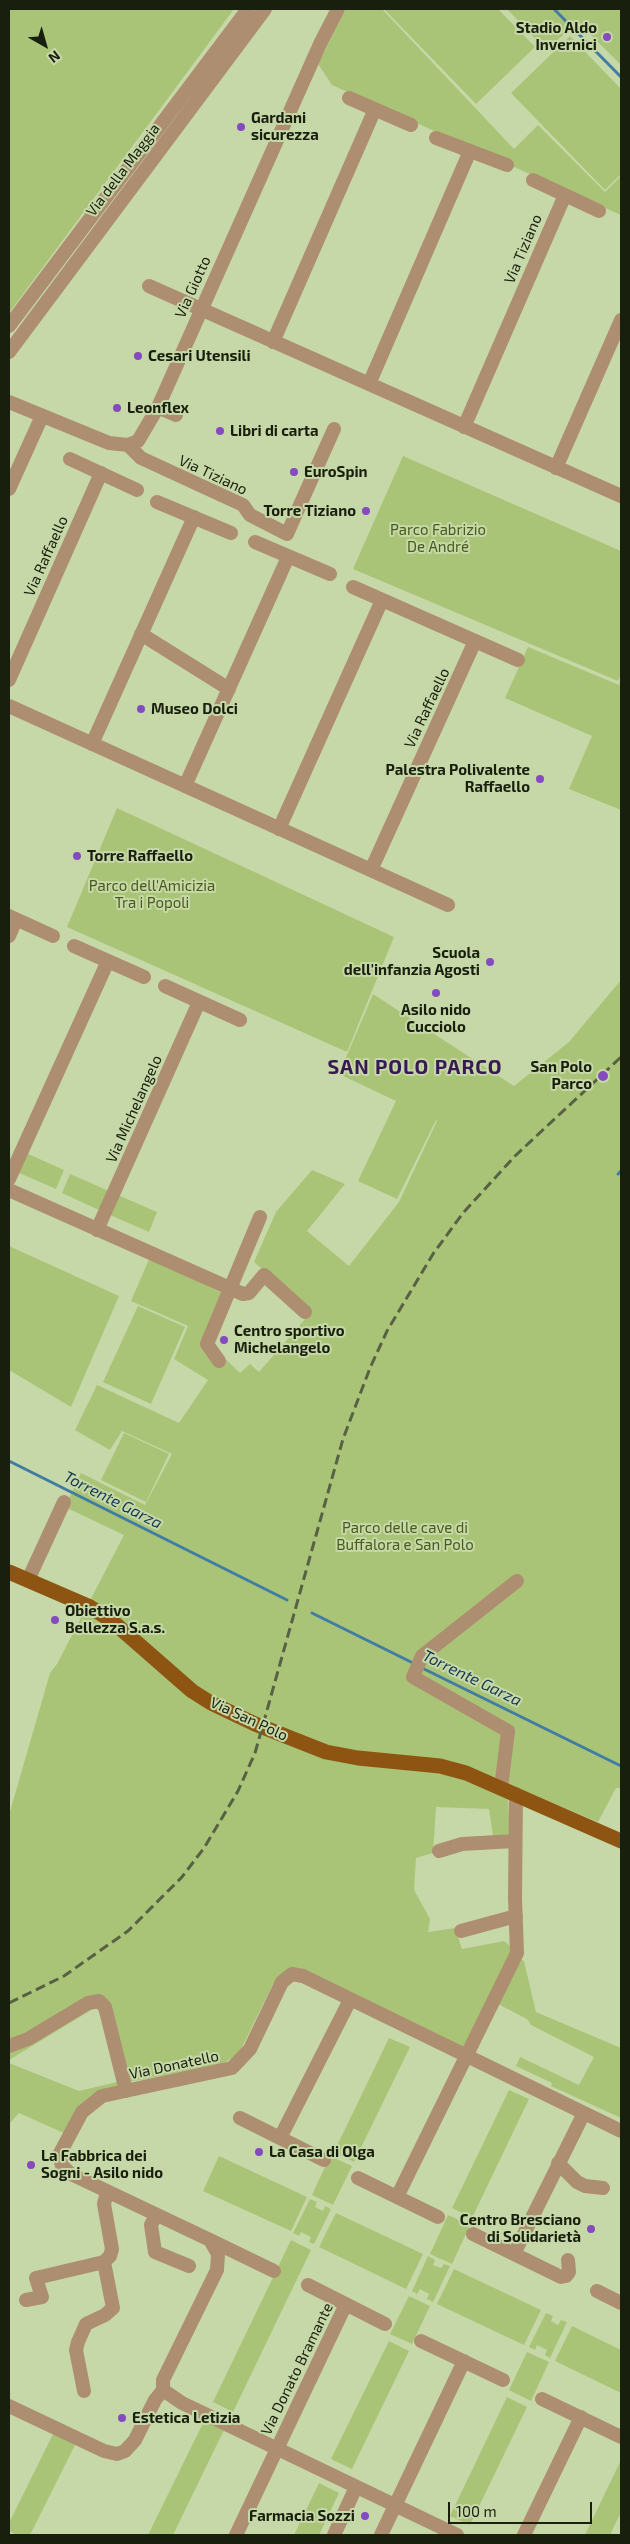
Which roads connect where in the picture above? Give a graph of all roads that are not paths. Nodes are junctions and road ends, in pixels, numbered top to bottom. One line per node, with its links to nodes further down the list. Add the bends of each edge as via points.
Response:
1 (248, 9): 16 (street, Via della Maggia)
2 (265, 9): 18 (street, Via della Maggia)
3 (335, 12): 14 (street, Via Giotto)
4 (349, 98): 5 (street)
5 (375, 109): 6 (street); 17 (street)
6 (412, 125)
7 (436, 138): 8 (street)
8 (470, 152): 9 (street); 19 (street)
9 (507, 165)
10 (533, 180): 11 (street)
11 (565, 195): 12 (street); 24 (street, Via Tiziano)
12 (599, 210)
13 (149, 286): 14 (street)
14 (200, 309): 17 (street); 21 (street, Via Giotto)
15 (621, 320): 28 (street)
16 (9, 326)
17 (273, 342): 19 (street)
18 (9, 352)
19 (369, 384): 24 (street)
20 (9, 402): 23 (street)
21 (158, 407): 22 (street); 26 (street, Via Giotto, via 142,436)
22 (176, 415)
23 (42, 416): 26 (street, via 109,443); 30 (street)
24 (464, 427): 28 (street)
25 (334, 429): 26 (street, Via Tiziano, via 287,534 250,515 244,506 141,458)
26 (128, 446)
27 (70, 459): 29 (street)
28 (556, 468): 32 (street)
29 (101, 473): 31 (street); 44 (street, Via Raffaello)
30 (9, 489)
31 (137, 490)
32 (621, 496)
33 (157, 502): 34 (street)
34 (194, 517): 35 (street); 41 (street)
35 (232, 533)
36 (255, 542): 37 (street)
37 (288, 557): 38 (street); 45 (street)
38 (330, 574)
39 (353, 587): 40 (street)
40 (382, 600): 42 (street); 49 (street)
41 (141, 634): 45 (street); 47 (street)
42 (475, 642): 43 (street); 50 (street, Via Raffaello)
43 (518, 660)
44 (9, 680)
45 (229, 689): 48 (street)
46 (9, 706): 47 (street)
47 (92, 744): 48 (street)
48 (185, 786): 49 (street)
49 (279, 829): 50 (street)
50 (371, 870): 51 (street)
51 (448, 905)
52 (12, 918): 53 (street); 54 (street)
53 (9, 936)
54 (53, 936)
55 (74, 946): 56 (street)
56 (108, 961): 57 (street); 61 (street)
57 (144, 977)
58 (165, 986): 59 (street)
59 (200, 1002): 60 (street); 64 (street, Via Michelangelo)
60 (240, 1020)
61 (9, 1179)
62 (9, 1190): 64 (street)
63 (260, 1217): 65 (street)
64 (97, 1230): 65 (street)
65 (229, 1290): 66 (street, via 249,1293 264,1275); 67 (street, via 207,1344)
66 (305, 1312)
67 (219, 1361)
68 (64, 1502): 70 (street)
69 (9, 1572): 70 (main road, Via San Polo)
70 (28, 1580): 72 (main road, Via San Polo, via 90,1607 112,1621 192,1691 255,1724 326,1752 440,1766)
71 (517, 1581): 72 (street, via 422,1656 414,1677 508,1731)
72 (500, 1788): 73 (main road, Via San Polo)
73 (516, 1794): 74 (street); 75 (main road, Via San Polo)
74 (515, 1841): 76 (street, via 462,1844); 77 (street)
75 (621, 1841)
76 (439, 1851)
77 (516, 1916): 78 (street); 81 (street, via 517,1952)
78 (461, 1931)
79 (350, 2000): 81 (street, Via Donatello); 82 (street, Via Donatello, via 292,1974 282,1982 250,2049 232,2068); 86 (street)
80 (9, 2046): 82 (street, via 28,2039 88,2003 99,2001 105,2007)
81 (466, 2056): 83 (street, Via Donatello); 92 (street)
82 (126, 2091): 91 (street, Via Donatello, via 102,2096 82,2112 59,2155 62,2166 71,2174)
83 (584, 2113): 85 (street, Via Donatello); 88 (street)
84 (240, 2118): 86 (street)
85 (621, 2131)
86 (280, 2138): 87 (street)
87 (324, 2160)
88 (558, 2163): 90 (street, via 577,2182); 97 (street)
89 (358, 2178): 92 (street)
90 (603, 2188)
91 (107, 2192): 93 (street); 99 (street, via 104,2204 112,2249)
92 (397, 2197): 94 (street)
93 (156, 2215): 96 (street); 100 (street, via 151,2225 155,2252)
94 (438, 2217)
95 (473, 2234): 97 (street)
96 (210, 2240): 101 (street); 111 (street, via 218,2254 217,2270 163,2380)
97 (514, 2254): 98 (street, via 561,2276 569,2272)
98 (568, 2260)
99 (104, 2262): 104 (street, via 36,2278 42,2298); 112 (street, via 114,2308 86,2324 78,2342 76,2350)
100 (189, 2266)
101 (274, 2270)
102 (308, 2285): 106 (street, Via Donato Bramante)
103 (597, 2291): 105 (street)
104 (26, 2300)
105 (621, 2303)
106 (346, 2304): 107 (street, Via Donato Bramante); 117 (street, Via Donato Bramante)
107 (385, 2324)
108 (421, 2341): 109 (street)
109 (464, 2361): 110 (street); 119 (street)
110 (503, 2380)
111 (162, 2390): 114 (street, via 135,2440 117,2454 104,2451); 117 (street, Via Donato Bramante, via 182,2403)
112 (84, 2391)
113 (542, 2399): 115 (street)
114 (9, 2406)
115 (581, 2417): 116 (street); 124 (street)
116 (621, 2436)
117 (276, 2448): 118 (street, Via Donato Bramante); 120 (street, Via Donato Bramante)
118 (356, 2487): 119 (street, Via Donato Bramante); 121 (street)
119 (395, 2505): 122 (street); 123 (street, Via Donato Bramante)
120 (236, 2535)
121 (334, 2535)
122 (381, 2535)
123 (457, 2535)
124 (524, 2535)

